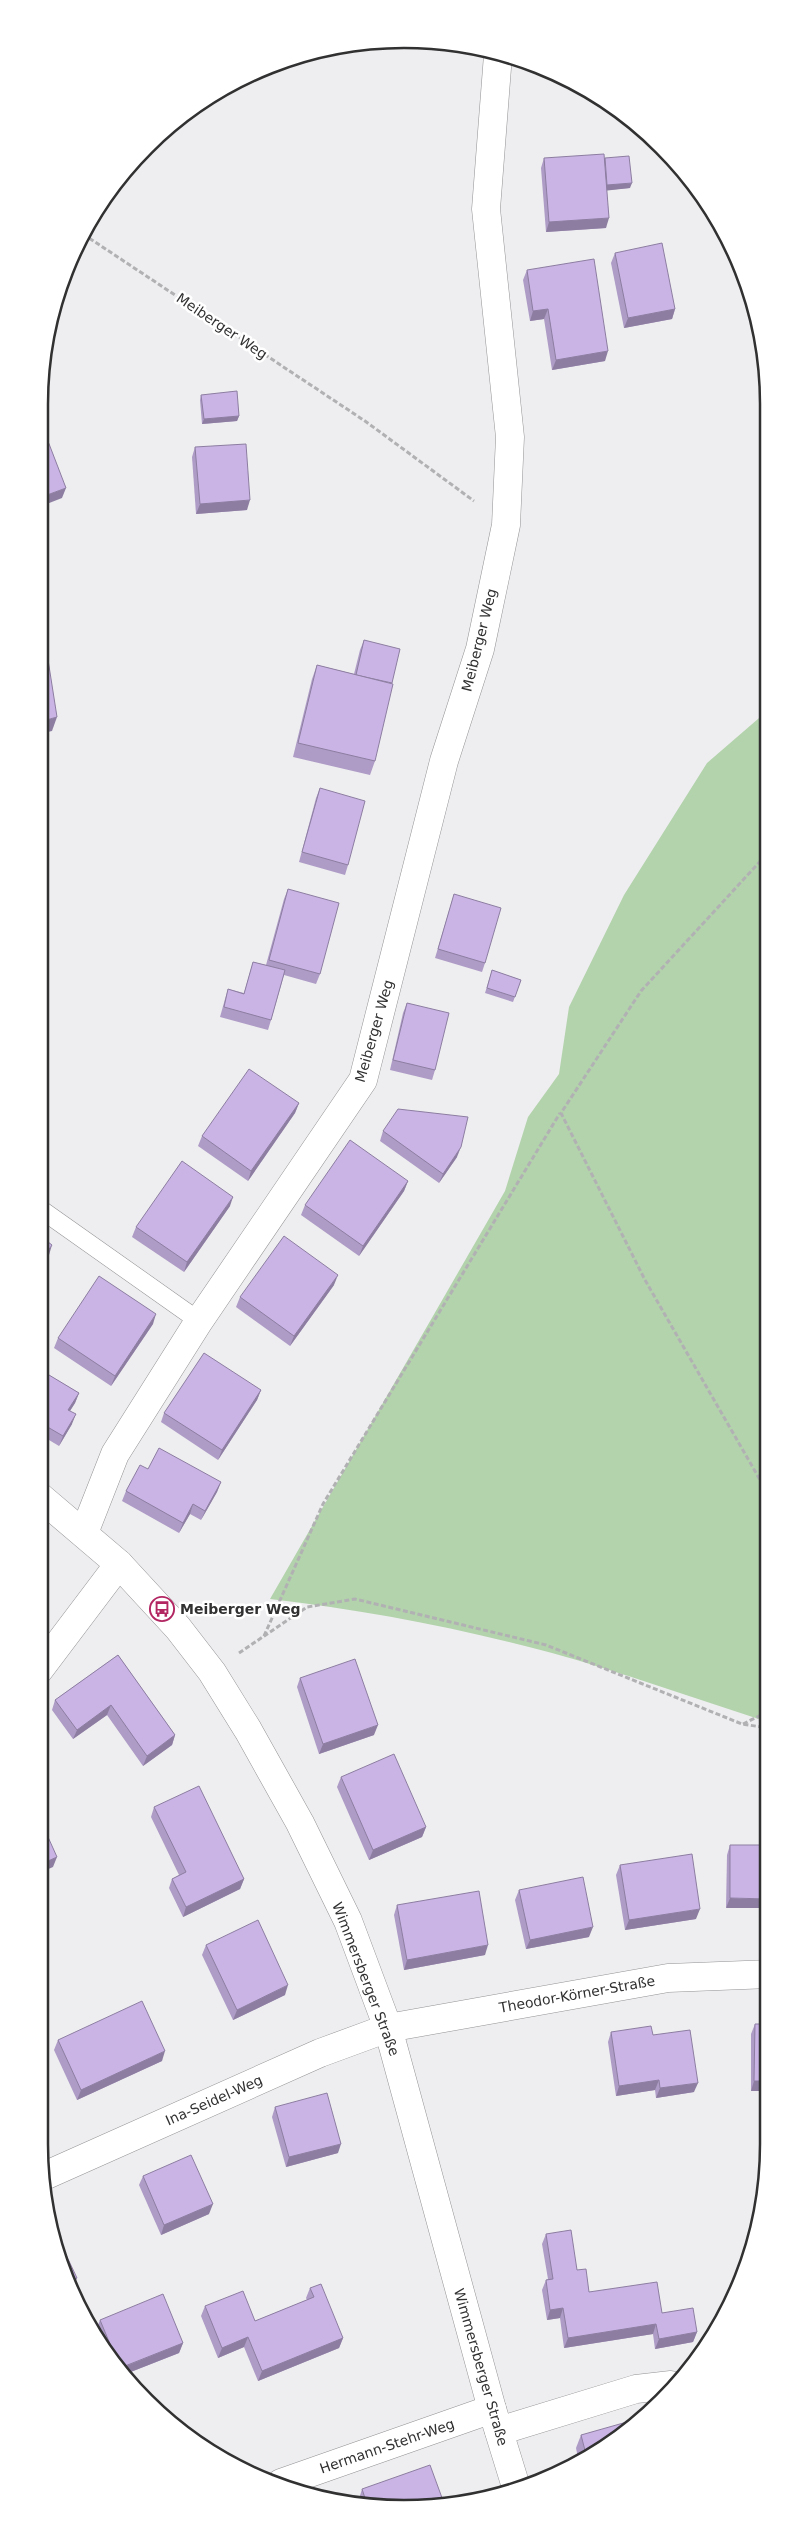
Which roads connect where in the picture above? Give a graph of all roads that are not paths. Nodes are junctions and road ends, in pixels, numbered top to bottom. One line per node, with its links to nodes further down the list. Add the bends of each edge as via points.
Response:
1 (497, 60): 3 (street, Meiberger Weg, via 486,209 510,437 506,525 480,649 444,761 363,1080)
2 (48, 1214): 3 (lane)
3 (199, 1321): 5 (street, Meiberger Weg, via 116,1454)
4 (48, 1503): 5 (street, Wimmersberger Straße)
5 (84, 1533): 6 (street, Wimmersberger Straße)
6 (119, 1564): 7 (street); 9 (street, Wimmersberger Straße, via 162,1609 212,1672 248,1730 300,1823 348,1921)
7 (48, 1658)
8 (760, 1974): 9 (street, Theodor-Körner-Straße, via 668,1978)
9 (388, 2028): 10 (street, Ina-Seidel-Weg, via 320,2053); 12 (street, Wimmersberger Straße)
10 (49, 2173)
11 (665, 2386): 12 (street, Hermann-Stehr-Weg)
12 (495, 2420): 13 (street, Hermann-Stehr-Weg); 14 (street, Wimmersberger Straße)
13 (287, 2481)
14 (515, 2483)

